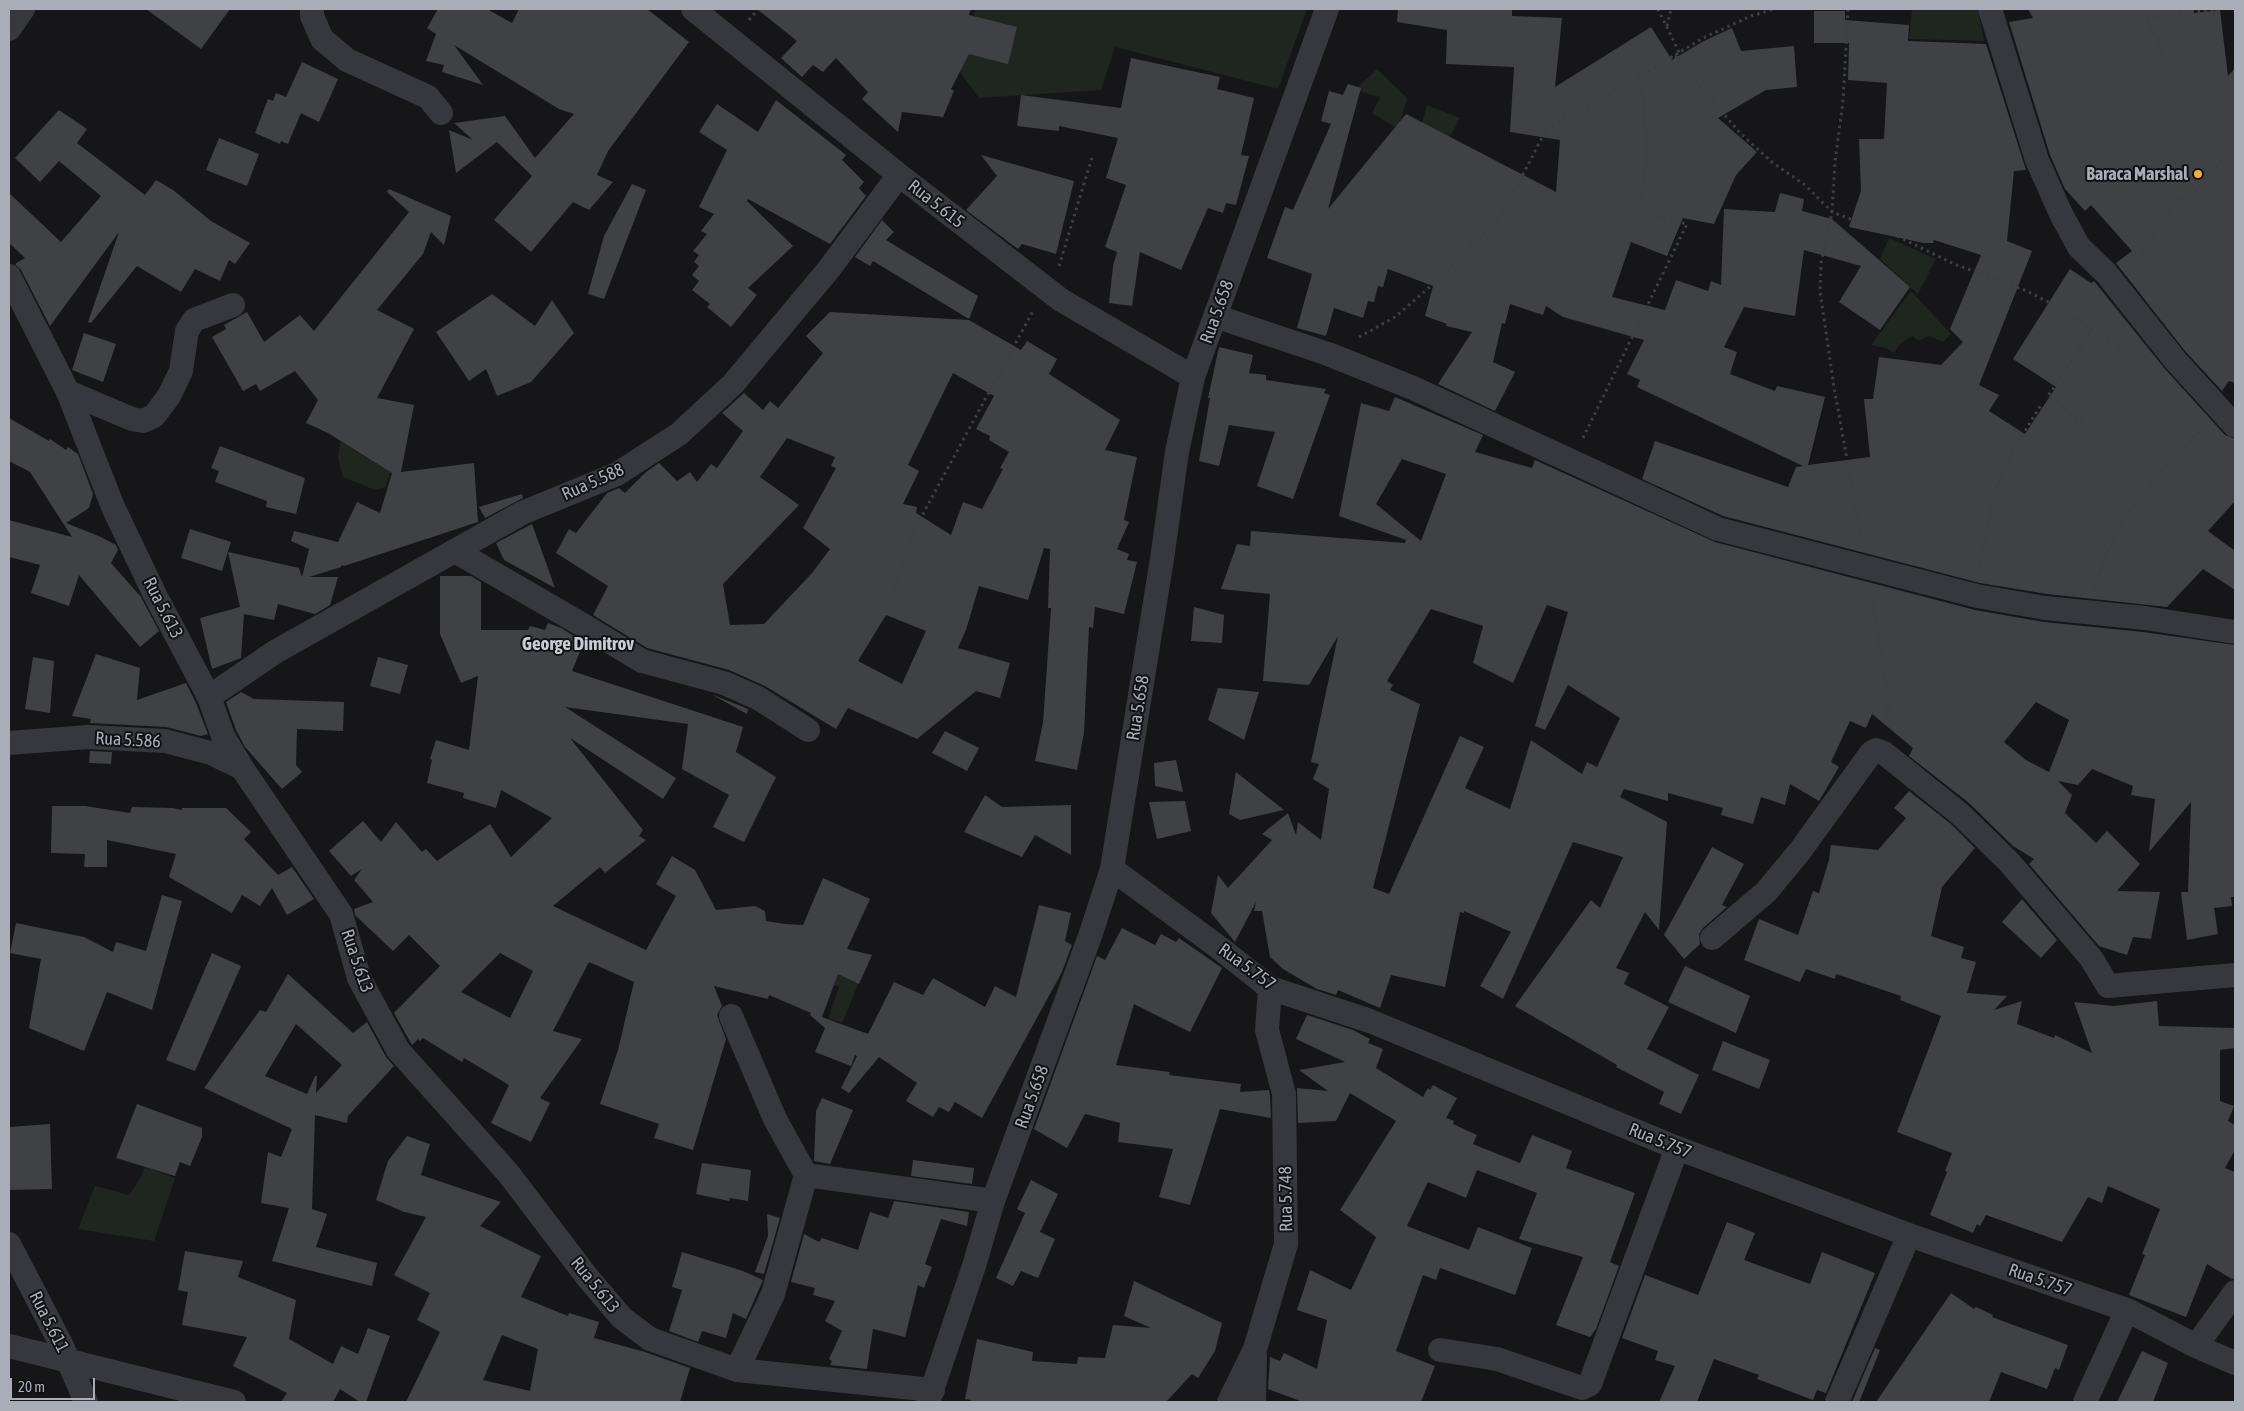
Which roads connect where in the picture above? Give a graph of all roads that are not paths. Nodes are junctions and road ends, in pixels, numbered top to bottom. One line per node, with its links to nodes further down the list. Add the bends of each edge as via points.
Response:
1 (23, 9): 6 (street)
2 (312, 9): 7 (street, via 322,39 347,60 428,97)
3 (693, 9): 8 (street, Rua 5.615)
4 (1327, 9): 11 (street, Rua 5.658)
5 (1990, 9): 14 (street, via 2037,160 2080,247)
6 (9, 28)
7 (442, 114)
8 (899, 175): 12 (street, Rua 5.615, via 1048,291); 15 (street, Rua 5.588, via 829,270 739,376 679,434 617,474 522,513)
9 (9, 276): 13 (street, Rua 5.613)
10 (233, 305): 13 (street, via 194,320 187,331 181,371 169,396 154,416 143,421 132,418)
11 (1215, 316): 12 (street, Rua 5.658); 16 (street, via 1328,354 1414,388 1718,529 1977,596)
12 (1193, 377): 21 (street, Rua 5.658, via 1177,452)
13 (68, 392): 17 (street, Rua 5.613, via 113,507 155,595)
14 (2235, 426)
15 (455, 551): 17 (street, Rua 5.588, via 275,652); 18 (street, via 642,661 724,683 758,698)
16 (2235, 632)
17 (210, 697): 20 (street, Rua 5.613, via 223,736)
18 (808, 730)
19 (9, 743): 20 (street, Rua 5.586, via 88,737 165,741 211,753)
20 (242, 768): 39 (street, Rua 5.613, via 341,914 359,978 398,1050 508,1174 622,1318 650,1339)
21 (1112, 869): 24 (street, Rua 5.757); 28 (street, Rua 5.658)
22 (1712, 938): 23 (street, via 1766,892 1876,750 1960,814 2010,863 2091,958 2108,986)
23 (2235, 975)
24 (1270, 988): 26 (street, Rua 5.757, via 1370,1021); 35 (street, Rua 5.748, via 1267,1030 1284,1094 1286,1244)
25 (731, 1016): 27 (street, via 775,1119)
26 (1677, 1148): 29 (street, Rua 5.757); 36 (street, via 1590,1384 1582,1388 1497,1359)
27 (806, 1175): 28 (street); 39 (street, via 773,1294)
28 (993, 1201): 40 (street, Rua 5.658)
29 (1909, 1235): 32 (street, Rua 5.757); 45 (street)
30 (9, 1244): 37 (street, Rua 5.611)
31 (2235, 1292): 34 (street)
32 (2127, 1310): 34 (street, Rua 5.757); 46 (street)
33 (9, 1346): 37 (street)
34 (2196, 1346): 38 (street, Rua 5.757)
35 (1255, 1349): 43 (street, Rua 5.748); 44 (street)
36 (1440, 1350)
37 (68, 1361): 41 (street, Rua 5.611); 42 (street)
38 (2235, 1363)
39 (737, 1370): 40 (street, Rua 5.613)
40 (930, 1396)
41 (86, 1402)
42 (234, 1402)
43 (1229, 1402)
44 (1254, 1402)
45 (1837, 1402)
46 (2085, 1402)

